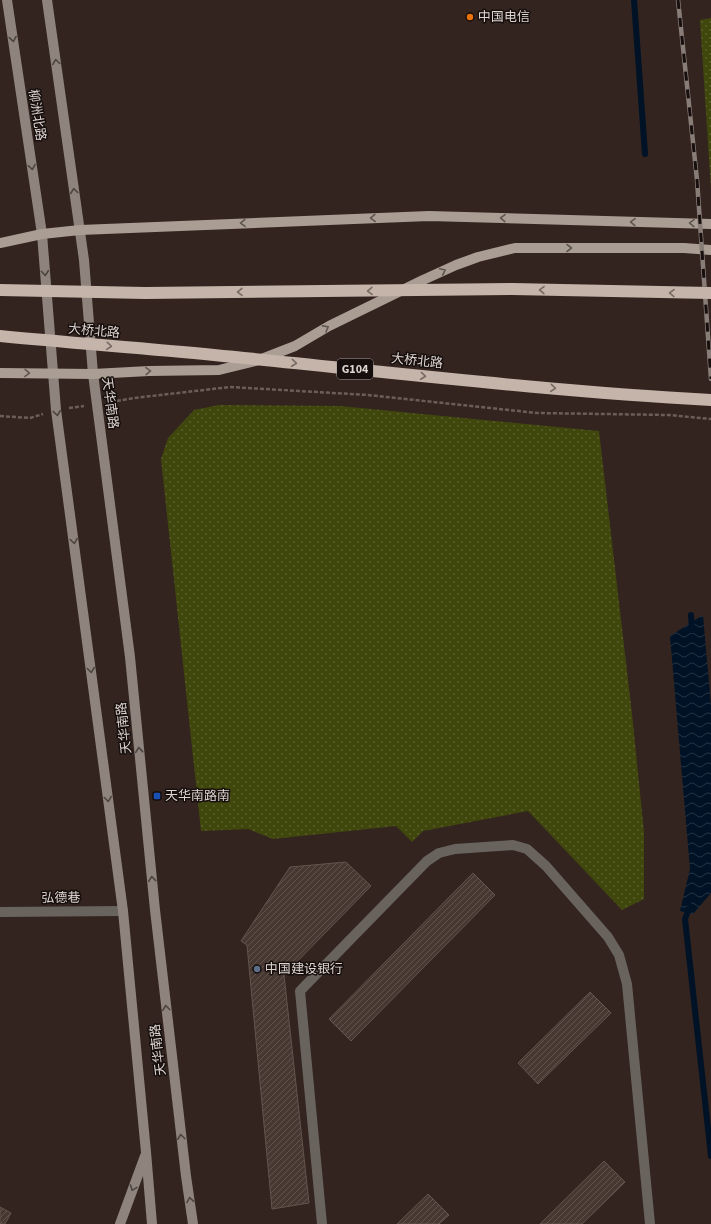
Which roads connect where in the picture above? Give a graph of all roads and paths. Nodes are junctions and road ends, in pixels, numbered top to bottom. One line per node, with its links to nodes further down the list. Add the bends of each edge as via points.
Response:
1 (7, 0): 5 (main road, 柳洲北路, one-way to 5)
2 (47, 0): 4 (main road, 柳洲北路, one-way to 2)
3 (711, 224): 4 (main road, one-way to 4, via 429,216)
4 (80, 230): 5 (main road); 13 (main road, 天华南路)
5 (42, 234): 6 (main road); 12 (main road, 天华南路, one-way to 12)
6 (0, 243)
7 (711, 250): 13 (main road, one-way to 7, via 219,370 258,360 295,346 329,326 456,265 515,248)
8 (0, 290): 9 (highway, one-way to 8, bridge, via 512,289 145,293)
9 (711, 294)
10 (0, 336): 14 (highway, 大桥北路 / G104, one-way to 14, bridge, via 512,385)
11 (0, 373): 12 (main road, one-way to 12)
12 (54, 374): 13 (main road); 16 (main road, 天华南路)
13 (93, 374): 15 (main road, 天华南路)
14 (711, 400)
15 (97, 405): 16 (path); 18 (path, via 230,387 368,395 537,413 669,415); 24 (main road, 天华南路, one-way to 15, via 186,1176 155,910 130,657)
16 (56, 410): 17 (path, via 30,418); 19 (main road, 天华南路, one-way to 19)
17 (0, 416)
18 (711, 419)
19 (123, 911): 20 (street, 弘德巷); 21 (main road, 天华南路)
20 (0, 912)
21 (146, 1152): 22 (main road, one-way to 22); 23 (main road, 天华南路)
22 (120, 1224)
23 (152, 1224)
24 (194, 1224)
25 (322, 1224): 26 (street, via 300,991 427,861 439,853 455,850 513,845 527,849 546,866 608,937 619,955 627,984)
26 (650, 1224)

